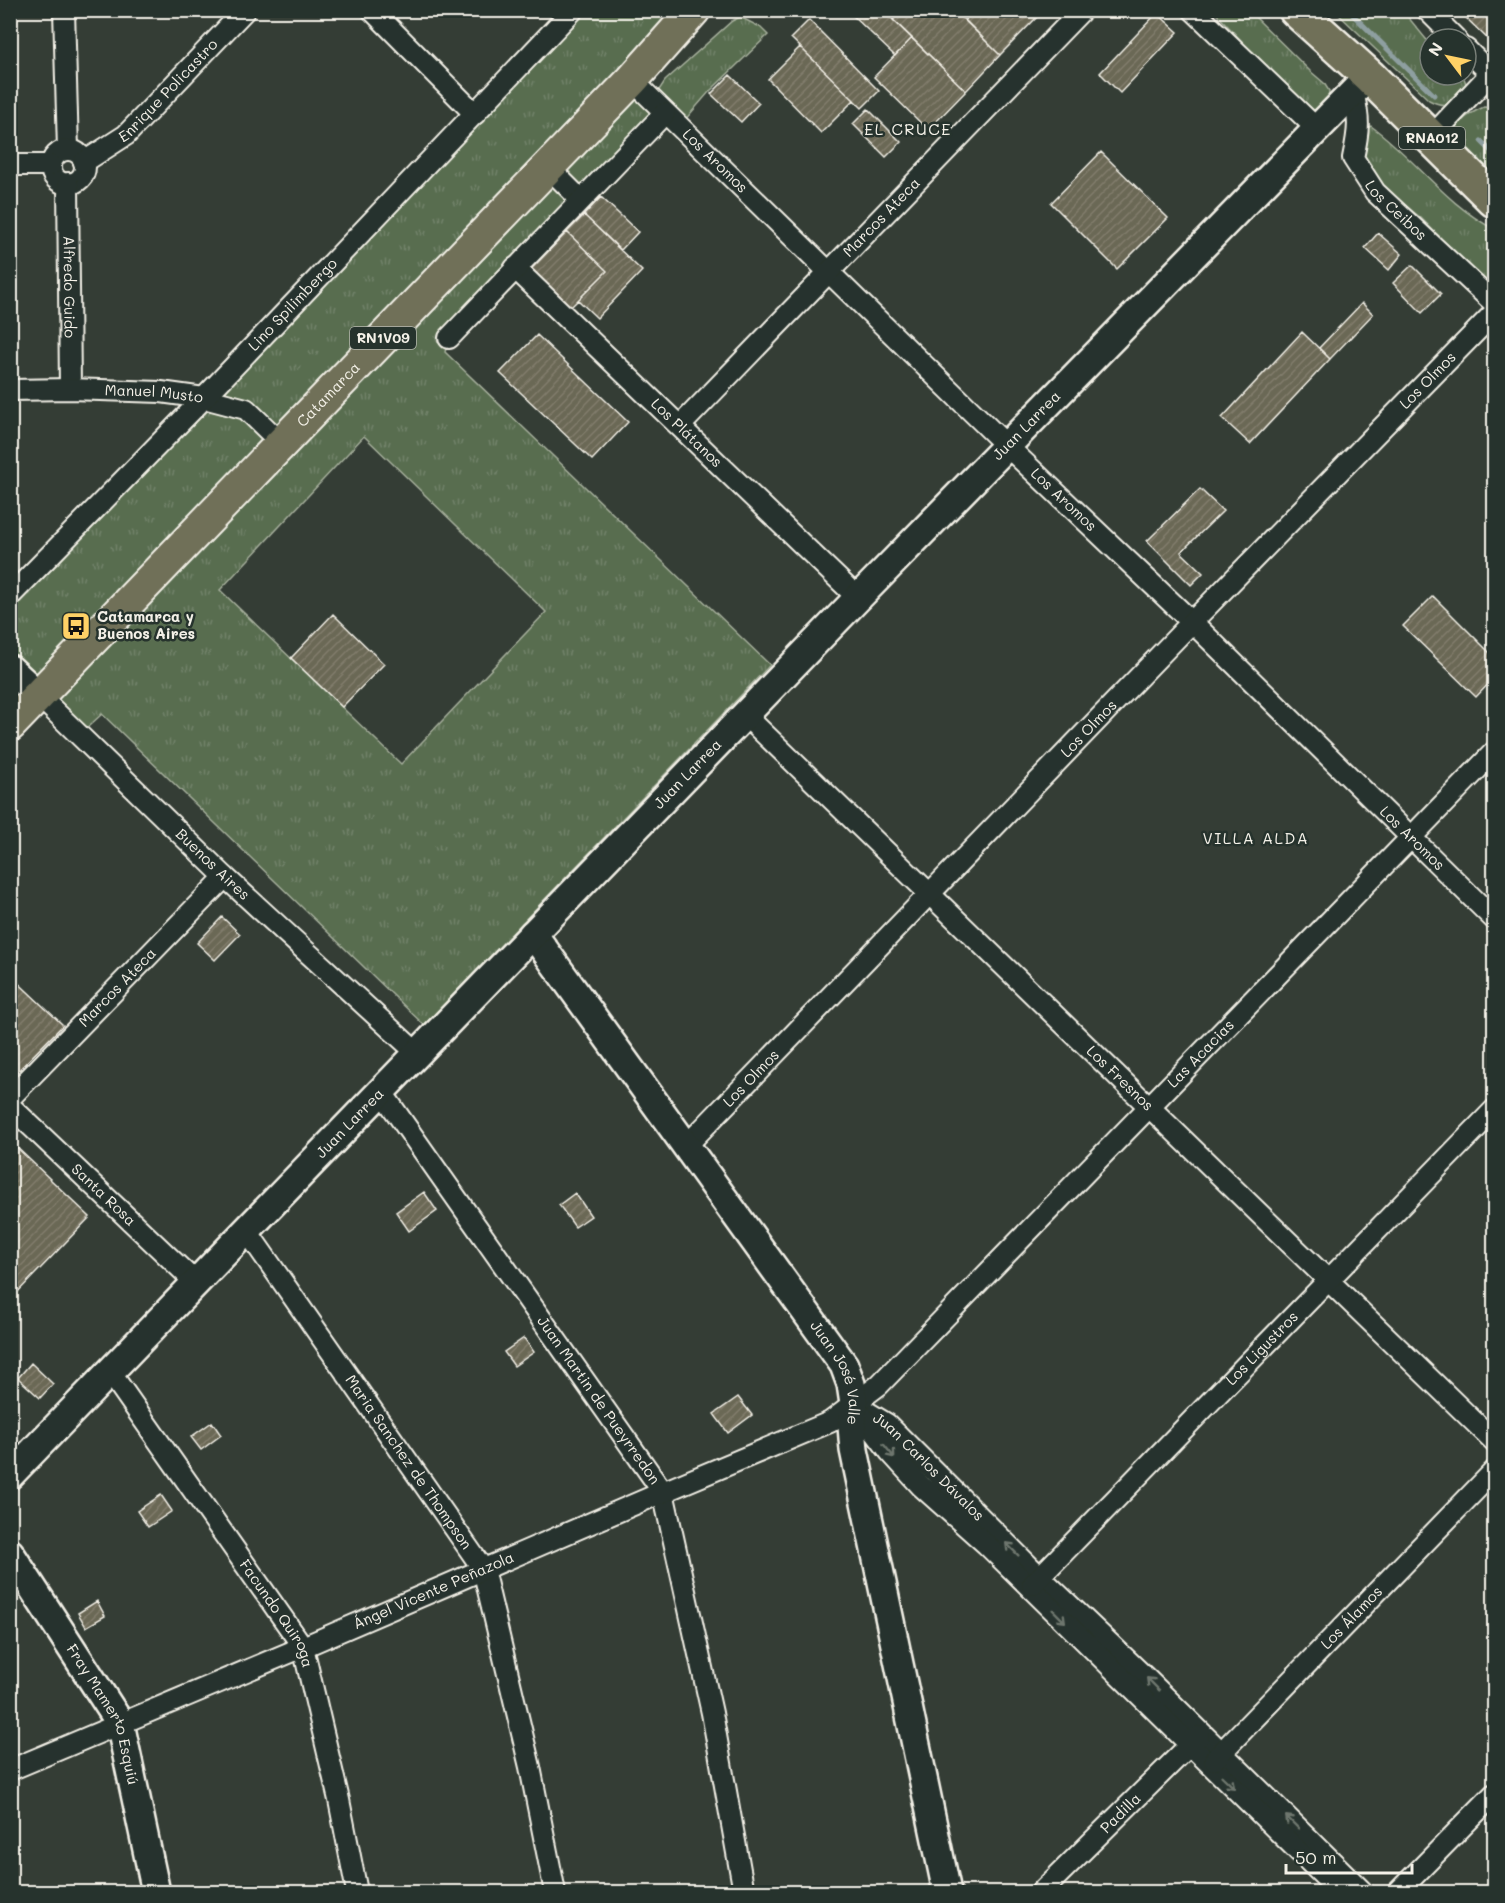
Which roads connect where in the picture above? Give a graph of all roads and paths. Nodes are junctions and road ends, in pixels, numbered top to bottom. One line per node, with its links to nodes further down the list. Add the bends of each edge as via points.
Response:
1 (64, 10): 19 (street)
2 (245, 10): 20 (street, Enrique Policastro, via 126,135)
3 (372, 10): 16 (street)
4 (573, 10): 16 (street, Lino Spilimbergo)
5 (694, 10): 13 (main road, Catamarca / RN1V09)
6 (1082, 10): 28 (street, Marcos Ateca)
7 (1193, 10): 17 (street)
8 (1296, 10): 14 (highway, RNA012)
9 (1427, 10): 10 (street)
10 (1444, 27)
11 (1478, 60): 12 (street)
12 (1493, 74): 18 (street)
13 (632, 80): 15 (street, Los Aromos); 23 (main road, Catamarca / RN1V09)
14 (1361, 84): 17 (street, Juan Larrea); 18 (highway, RNA012); 29 (street, Los Ceibos, via 1353,158 1375,192)
15 (665, 113): 25 (street); 28 (street, Los Aromos)
16 (475, 114): 34 (street, Lino Spilimbergo)
17 (1317, 129): 37 (street, Juan Larrea)
18 (1431, 137): 26 (highway, RNA012)
19 (68, 150): 20 (street, via 78,153); 22 (street, via 55,156)
20 (84, 162): 24 (street, via 84,172 78,180)
21 (10, 165): 22 (street)
22 (51, 165): 24 (street, via 58,180)
23 (548, 167): 25 (street); 36 (main road, Catamarca / RN1V09)
24 (68, 183): 32 (street, Alfredo Guido)
25 (581, 200): 27 (street)
26 (1494, 200)
27 (515, 268): 31 (street); 35 (street, Los Plátanos)
28 (829, 272): 35 (street, Marcos Ateca); 37 (street, Los Aromos)
29 (1494, 303)
30 (1494, 313): 40 (street, Los Olmos)
31 (449, 338)
32 (70, 389): 33 (street, Manuel Musto); 34 (street, Manuel Musto, via 161,392)
33 (10, 390)
34 (204, 398): 36 (street, Manuel Musto, via 246,409); 38 (street, Lino Spilimbergo)
35 (680, 426): 39 (street, Los Plátanos)
36 (281, 443): 42 (main road, Catamarca / RN1V09)
37 (1007, 446): 39 (street, Juan Larrea); 40 (street, Los Aromos)
38 (10, 596)
39 (858, 598): 43 (street, Juan Larrea)
40 (1192, 622): 46 (street, Los Aromos); 48 (street, Los Olmos)
41 (10, 669): 42 (street, Buenos Aires)
42 (39, 696): 44 (main road, Catamarca / RN1V09); 47 (street, Buenos Aires)
43 (745, 715): 48 (street, Los Fresnos); 50 (street, Juan Larrea)
44 (10, 725)
45 (1494, 752): 46 (street, Las Acacias)
46 (1412, 838): 49 (street, Los Aromos); 55 (street, Las Acacias)
47 (225, 877): 51 (street, Buenos Aires); 53 (street, Marcos Ateca)
48 (929, 893): 55 (street, Los Fresnos); 57 (street, Los Olmos)
49 (1494, 919)
50 (533, 934): 51 (street, Juan Larrea); 57 (street, Juan José Valle)
51 (418, 1054): 52 (street, Juan Larrea)
52 (381, 1091): 58 (street, Juan Larrea); 66 (street, Juan Martin de Pueyrredon)
53 (10, 1098)
54 (10, 1106): 60 (street, Santa Rosa)
55 (1150, 1108): 59 (street, Los Fresnos); 62 (street, Las Acacias, via 879,1385)
56 (1494, 1110): 59 (street, Los Ligustros)
57 (686, 1146): 62 (street, Juan José Valle, via 844,1365)
58 (247, 1231): 60 (street, Juan Larrea); 68 (street, Maria Sanchez de Thompson)
59 (1328, 1280): 63 (street, Los Fresnos); 69 (street, Los Ligustros)
60 (196, 1283): 61 (street, Juan Larrea)
61 (110, 1372): 65 (street, Juan Larrea); 70 (street, Facundo Quiroga)
62 (854, 1404): 66 (street, Ángel Vicente Peñazola, via 830,1422); 69 (street, Juan Carlos Dávalos, via 887,1424); 80 (street, Juan José Valle, via 854,1450)
63 (1494, 1441)
64 (1494, 1471): 73 (street, Los Álamos)
65 (10, 1475)
66 (663, 1492): 68 (street, Ángel Vicente Peñazola); 79 (street, Juan Martin de Pueyrredon, via 712,1713)
67 (10, 1553): 71 (street, Fray Mamerto Esquiú)
68 (483, 1569): 70 (street, Ángel Vicente Peñazola); 78 (street, Maria Sanchez de Thompson)
69 (1035, 1582): 72 (street, Juan Carlos Dávalos)
70 (303, 1647): 71 (street, Ángel Vicente Peñazola); 77 (street, Facundo Quiroga)
71 (120, 1723): 74 (street, Ángel Vicente Peñazola); 76 (street, Fray Mamerto Esquiú)
72 (1196, 1738): 73 (street, Juan Carlos Dávalos); 81 (street, Padilla)
73 (1216, 1758): 82 (street, Juan Carlos Dávalos, one-way to 82); 83 (street, Juan Carlos Dávalos, one-way to 73)
74 (10, 1770)
75 (1494, 1794): 84 (street)
76 (156, 1893)
77 (357, 1893)
78 (555, 1893)
79 (744, 1893)
80 (947, 1893)
81 (1041, 1893)
82 (1340, 1893)
83 (1363, 1893)
84 (1398, 1893)

